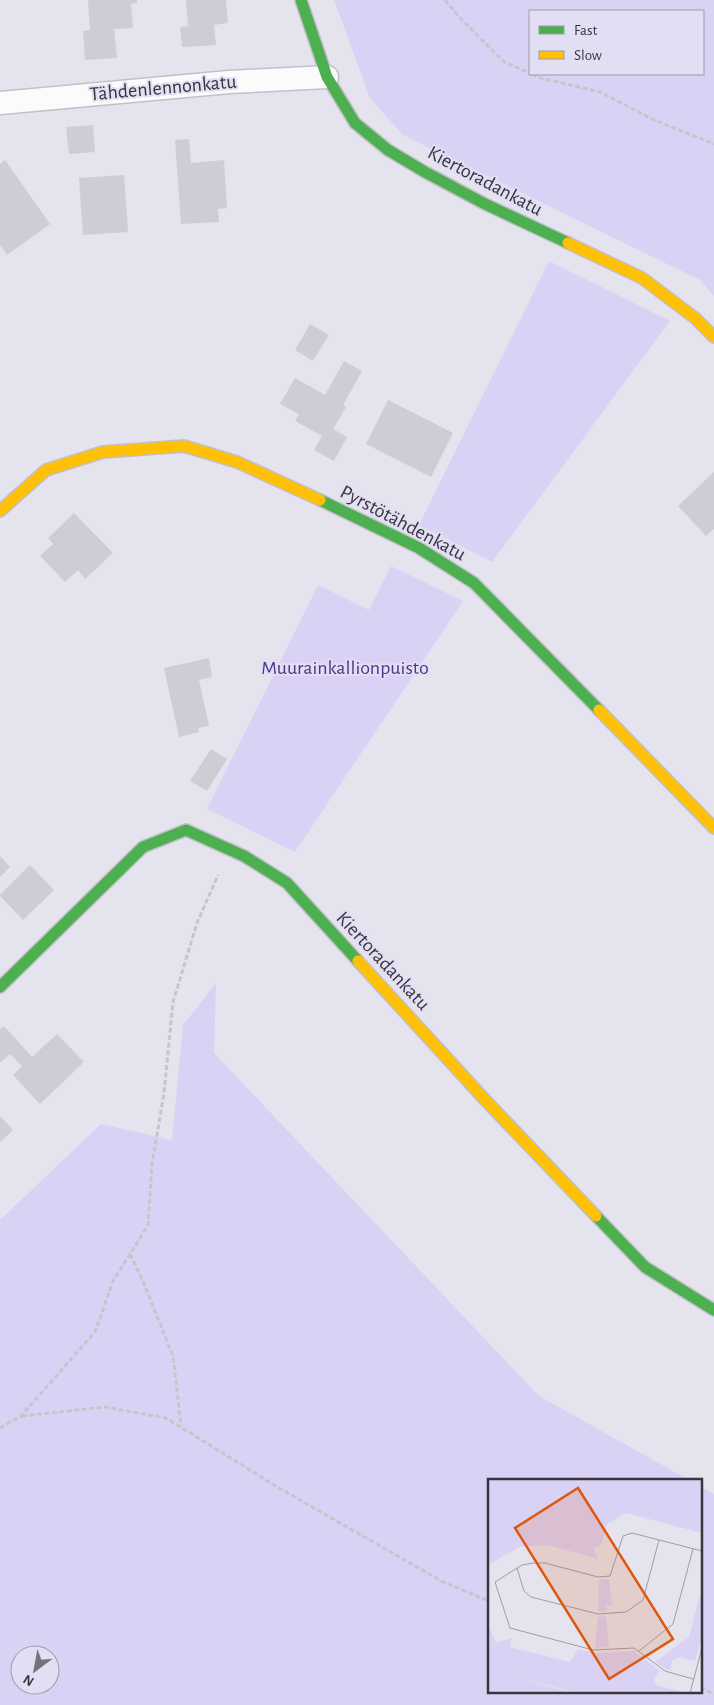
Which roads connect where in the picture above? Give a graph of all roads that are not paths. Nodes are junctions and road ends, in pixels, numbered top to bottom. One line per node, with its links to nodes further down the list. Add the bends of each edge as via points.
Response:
1 (302, 0): 2 (street, Kiertoradankatu)
2 (327, 77): 3 (street, Tähdenlennonkatu, via 229,82); 4 (street, Kiertoradankatu, via 355,123 388,150 485,204 642,278 695,318)
3 (0, 103)
4 (714, 337)
5 (0, 511): 6 (street, Pyrstötähdenkatu, via 46,470 103,452 184,446 237,462 419,548 474,583)
6 (714, 828)
7 (0, 986): 8 (street, Kiertoradankatu, via 143,847 186,830 229,849 287,883 486,1102 645,1267)
8 (714, 1310)

